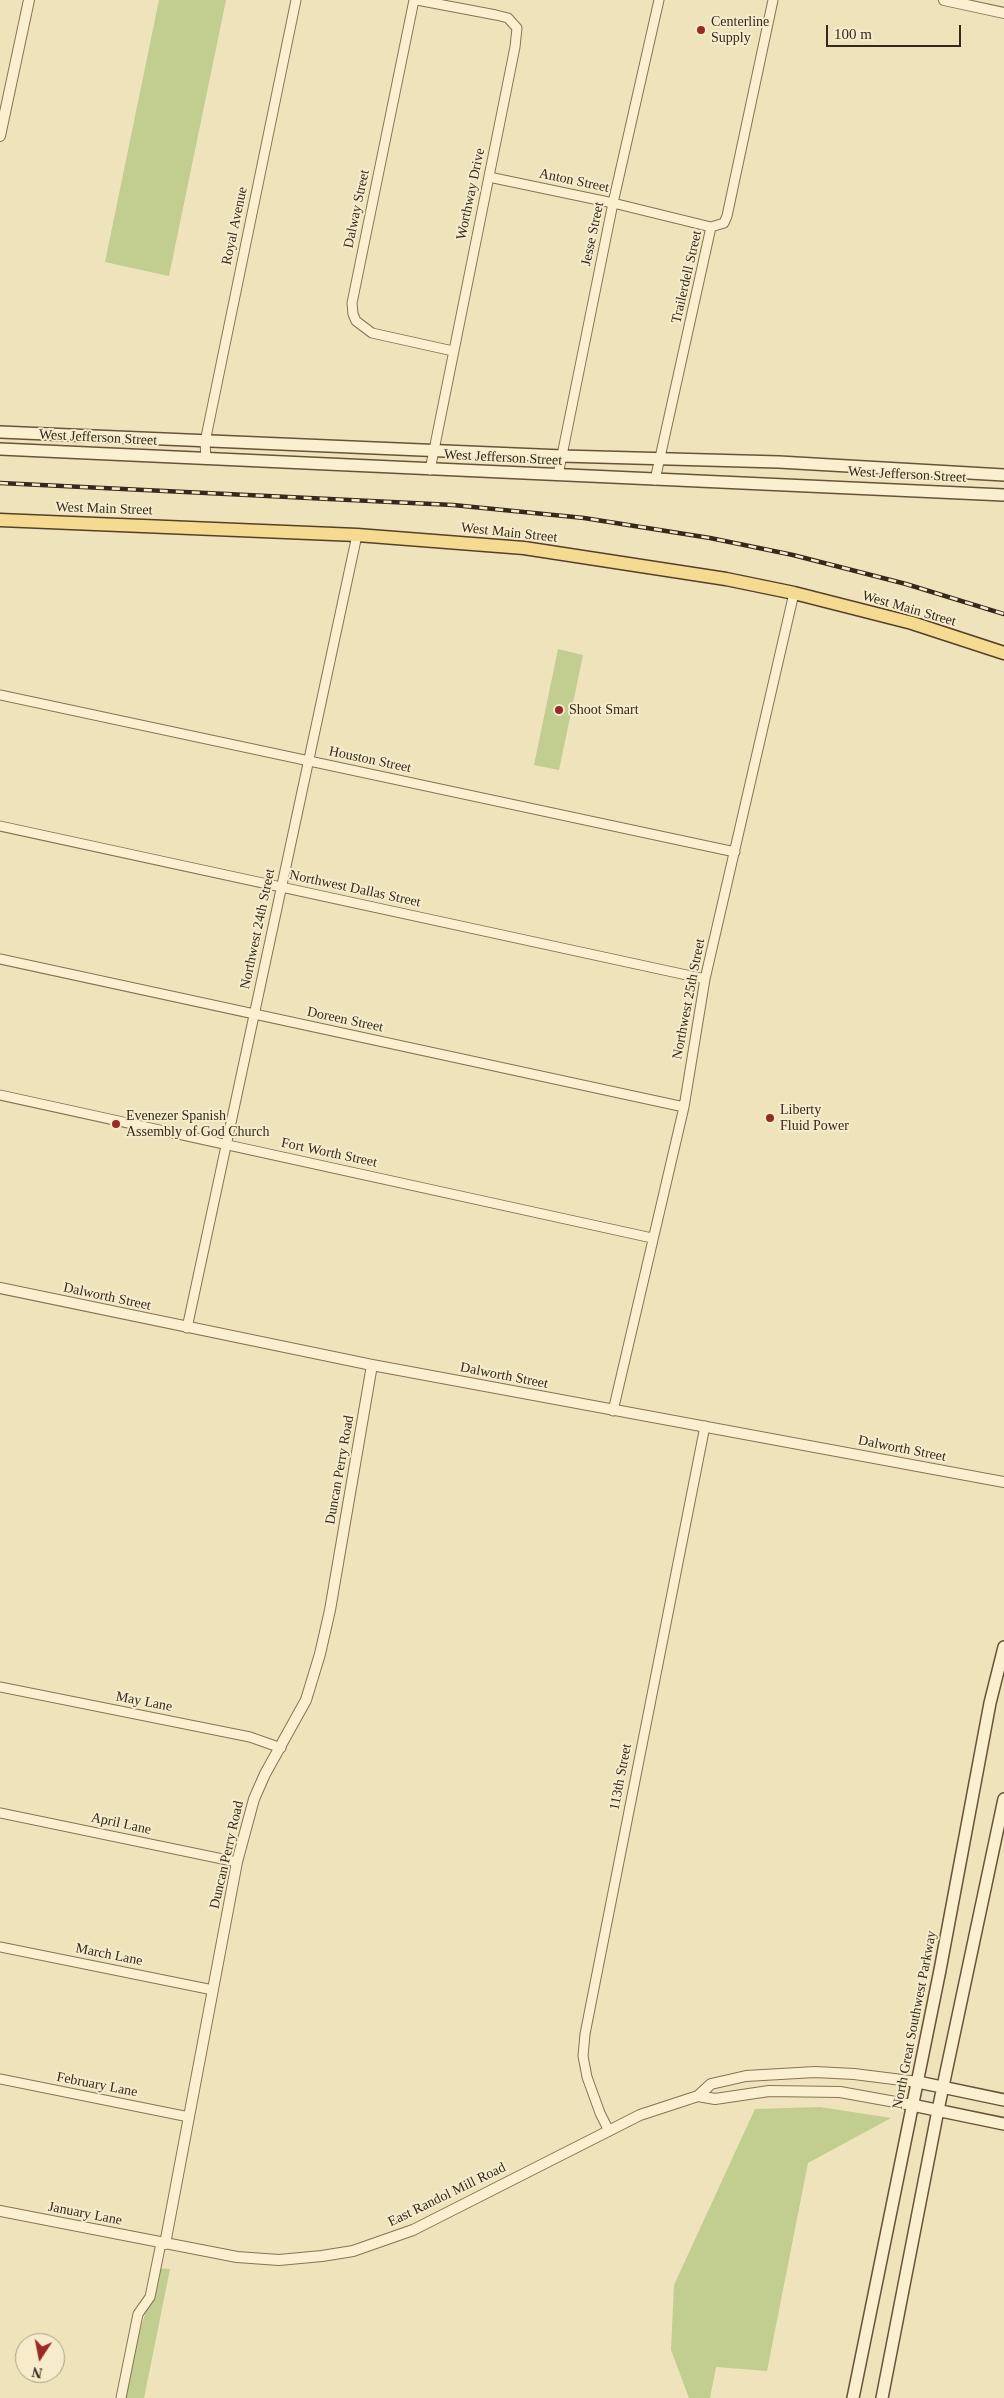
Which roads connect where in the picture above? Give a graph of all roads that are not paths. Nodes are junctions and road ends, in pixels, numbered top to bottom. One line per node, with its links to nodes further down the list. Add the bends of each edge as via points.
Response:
1 (29, 0): 8 (street)
2 (296, 0): 16 (street, Royal Avenue)
3 (415, 0): 10 (street, Worthway Drive, via 508,18 517,28); 13 (street, Dalway Street, via 352,303 353,314 356,321 372,333)
4 (659, 0): 11 (street, Jesse Street)
5 (773, 0): 12 (street, Trailerdell Street, via 727,216 724,223)
6 (944, 0): 7 (street)
7 (1004, 13)
8 (2, 120): 9 (street)
9 (0, 136)
10 (488, 177): 11 (street, Anton Street); 13 (street, Worthway Drive)
11 (613, 203): 12 (street, Anton Street); 20 (street, Jesse Street)
12 (711, 227): 21 (street, Trailerdell Street)
13 (453, 351): 18 (street, Worthway Drive)
14 (0, 432): 15 (main road, West Jefferson Street)
15 (78, 434): 16 (main road, West Jefferson Street); 19 (main road)
16 (205, 442): 18 (main road, West Jefferson Street); 22 (street, Royal Avenue)
17 (0, 449): 19 (main road, West Jefferson Street)
18 (433, 451): 20 (main road, West Jefferson Street); 25 (street, Worthway Drive)
19 (78, 452): 22 (main road, West Jefferson Street)
20 (562, 456): 21 (main road, West Jefferson Street); 26 (street, Jesse Street)
21 (660, 458): 23 (main road, West Jefferson Street); 28 (street, Trailerdell Street)
22 (206, 459): 25 (main road, West Jefferson Street)
23 (703, 459): 24 (main road, West Jefferson Street); 29 (main road)
24 (813, 464): 27 (main road, West Jefferson Street); 30 (main road)
25 (430, 470): 26 (main road, West Jefferson Street)
26 (558, 475): 28 (main road, West Jefferson Street)
27 (999, 475): 31 (main road)
28 (655, 480): 29 (main road, West Jefferson Street)
29 (701, 482): 30 (main road, West Jefferson Street)
30 (812, 486): 31 (main road, West Jefferson Street)
31 (999, 494)
32 (0, 520): 33 (main road, West Main Street)
33 (357, 535): 34 (main road, West Main Street, via 524,548 690,573); 37 (street, Northwest 24th Street)
34 (794, 593): 35 (main road, West Main Street, via 912,624); 39 (street, Northwest 25th Street)
35 (1004, 653)
36 (0, 695): 37 (street, Houston Street)
37 (307, 761): 39 (street, Houston Street); 40 (street, Northwest 24th Street)
38 (0, 826): 40 (street, Northwest Dallas Street)
39 (735, 852): 42 (street, Northwest 25th Street)
40 (281, 887): 42 (street, Northwest Dallas Street); 43 (street, Northwest 24th Street)
41 (0, 959): 43 (street, Doreen Street)
42 (705, 980): 45 (street, Northwest 25th Street)
43 (254, 1014): 45 (street, Doreen Street); 46 (street, Northwest 24th Street)
44 (0, 1095): 46 (street, Fort Worth Street)
45 (684, 1107): 47 (street, Northwest 25th Street)
46 (226, 1145): 47 (street, Fort Worth Street); 49 (street, Northwest 24th Street)
47 (652, 1238): 51 (street, Northwest 25th Street)
48 (0, 1288): 49 (street, Dalworth Street)
49 (187, 1328): 50 (street, Dalworth Street)
50 (372, 1365): 51 (street, Dalworth Street); 56 (street, Duncan Perry Road, via 332,1604 306,1700)
51 (613, 1411): 52 (street, Dalworth Street)
52 (705, 1426): 53 (street, Dalworth Street); 71 (street, 113th Street, via 585,2034 586,2077)
53 (1004, 1482)
54 (1004, 1647): 63 (main road, North Great Southwest Parkway, via 990,1702)
55 (0, 1687): 56 (street, May Lane, via 250,1737)
56 (281, 1748): 59 (street, Duncan Perry Road, via 254,1799)
57 (1004, 1800): 64 (main road)
58 (0, 1813): 59 (street, April Lane)
59 (237, 1862): 61 (street, Duncan Perry Road)
60 (0, 1947): 61 (street, March Lane)
61 (213, 1990): 69 (street, Duncan Perry Road)
62 (0, 2079): 69 (street, February Lane)
63 (918, 2082): 64 (main road, East Randol Mill Road); 65 (street, East Randol Mill Road, via 854,2074 779,2073 711,2084); 67 (main road, North Great Southwest Parkway)
64 (943, 2088): 66 (main road, East Randol Mill Road); 68 (main road)
65 (698, 2096): 67 (street, East Randol Mill Road, via 715,2099 769,2091 840,2092); 71 (street, East Randol Mill Road, via 640,2115)
66 (1004, 2100)
67 (912, 2105): 68 (main road, East Randol Mill Road); 75 (main road, North Great Southwest Parkway)
68 (938, 2110): 70 (main road, East Randol Mill Road); 76 (main road)
69 (189, 2117): 73 (street, Duncan Perry Road)
70 (1004, 2124)
71 (609, 2131): 73 (street, East Randol Mill Road, via 413,2230 353,2251 279,2260 236,2257)
72 (0, 2211): 73 (street, January Lane)
73 (163, 2244): 74 (street, via 150,2297 138,2314)
74 (121, 2398)
75 (853, 2398)
76 (882, 2398)

